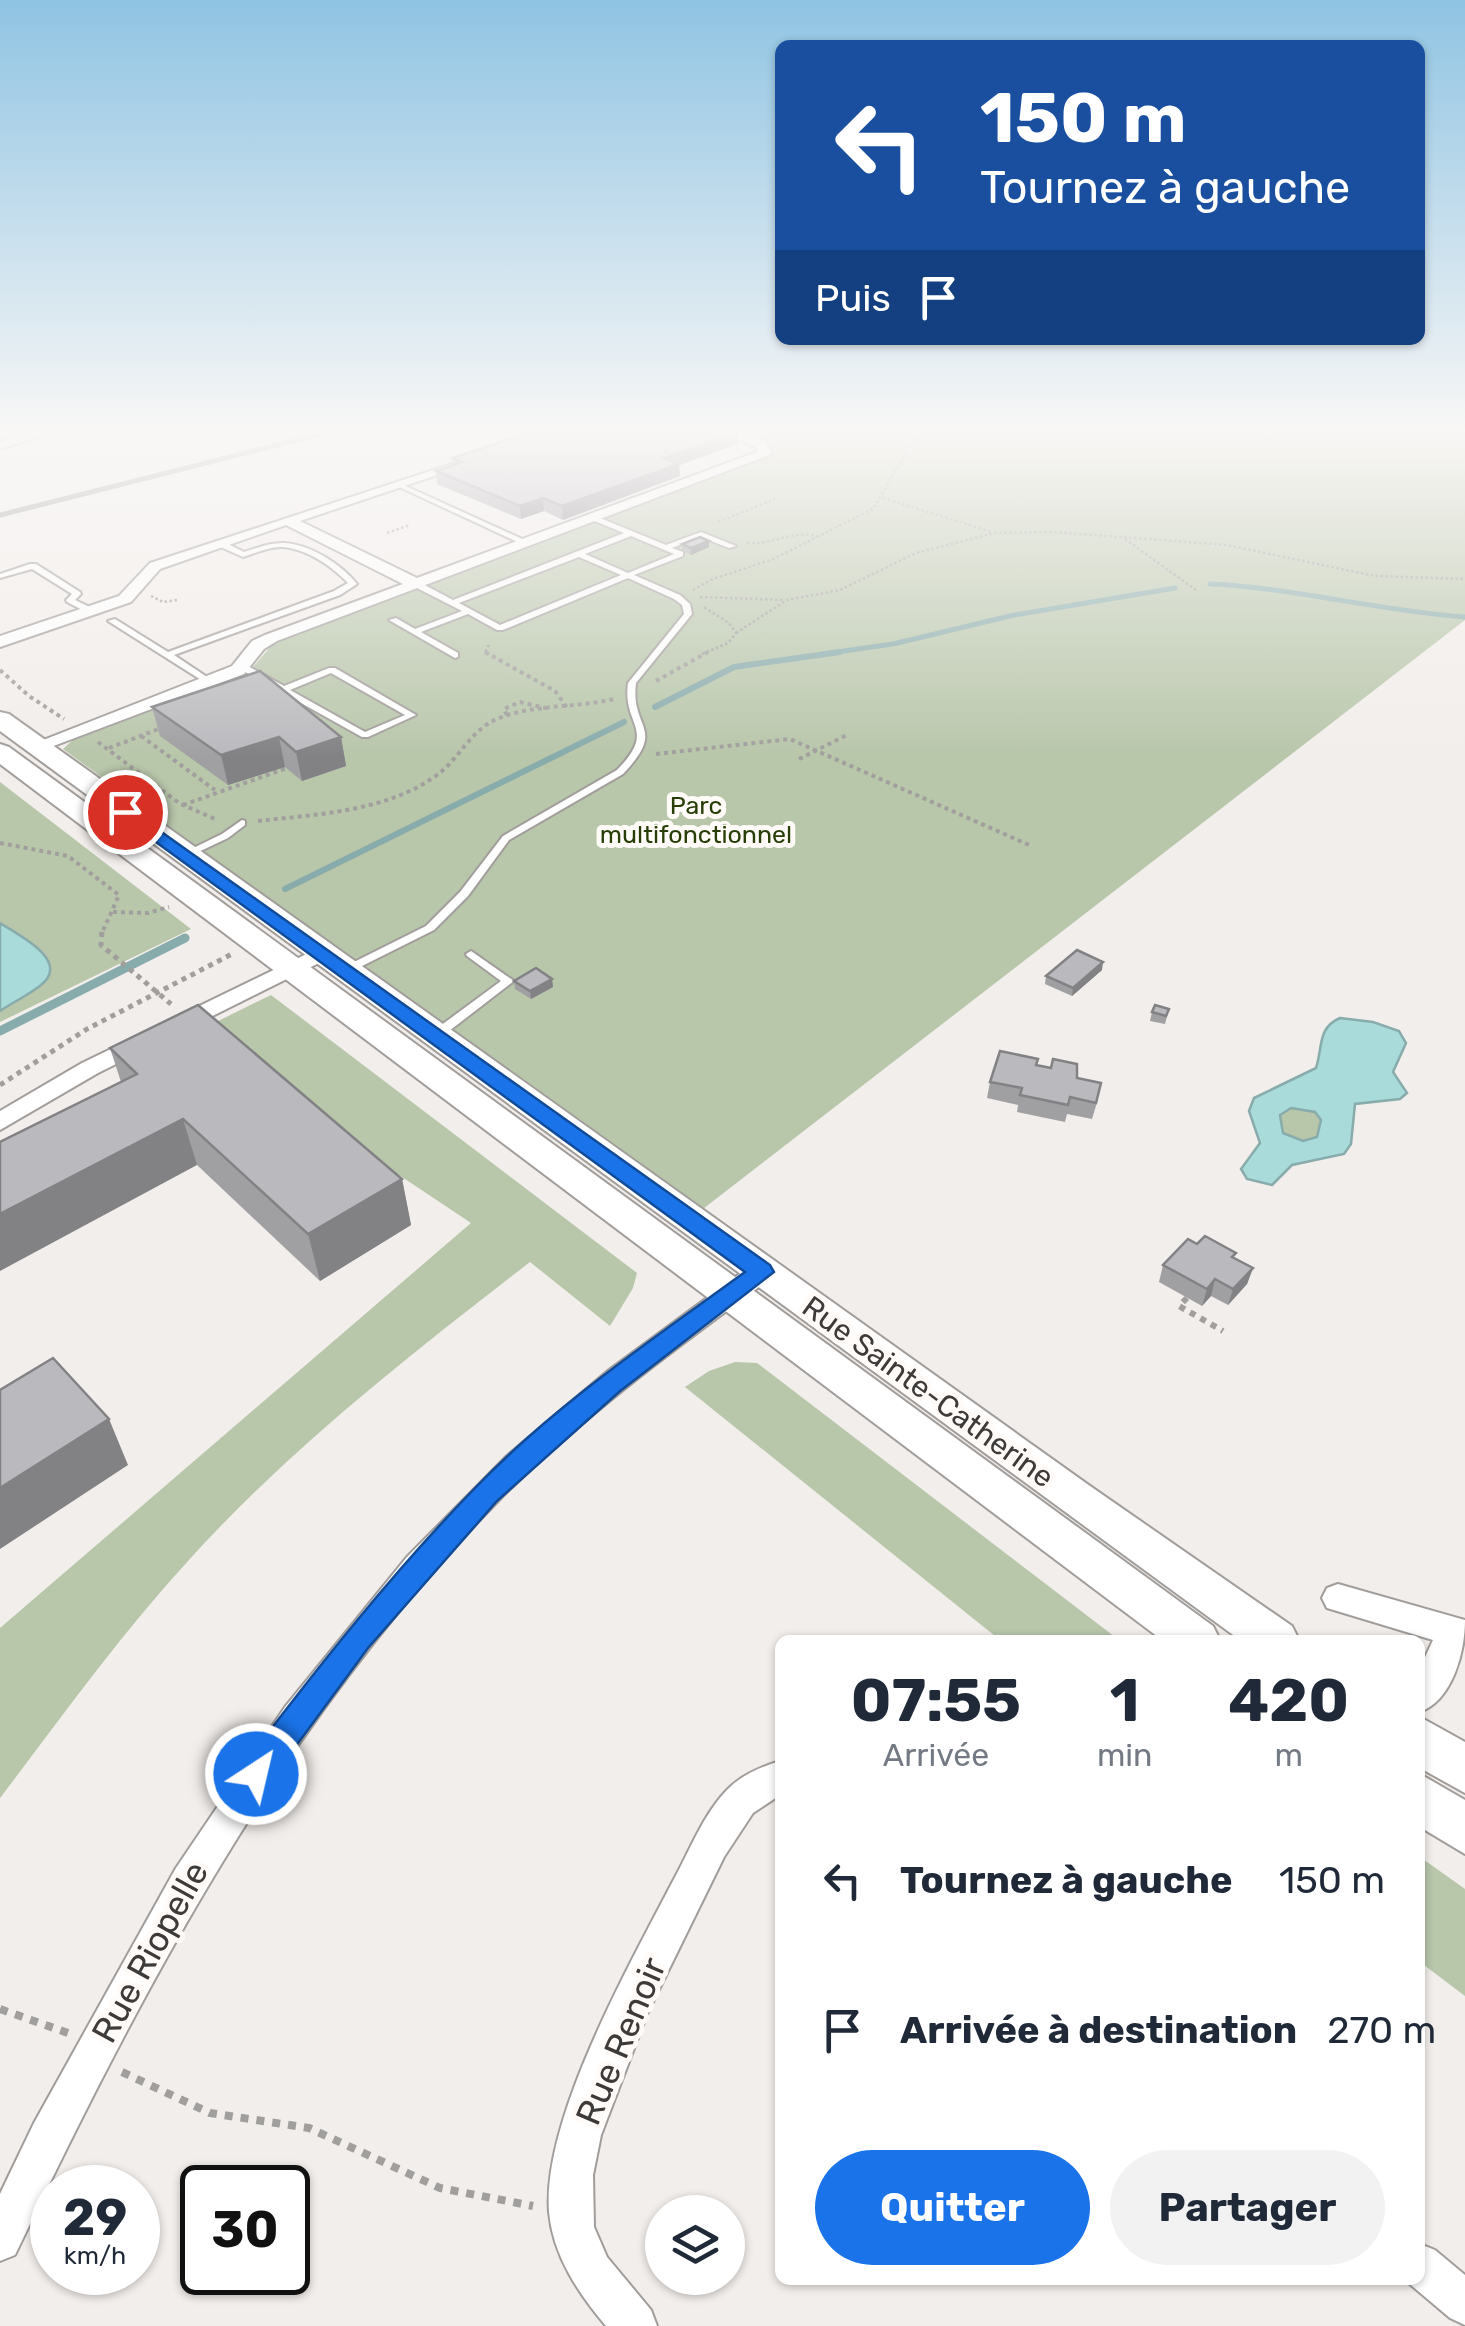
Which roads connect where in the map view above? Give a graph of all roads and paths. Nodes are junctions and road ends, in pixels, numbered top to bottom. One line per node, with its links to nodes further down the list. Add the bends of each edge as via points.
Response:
1 (219, 542): 26 (lane, via 243,555 291,546 352,580); 31 (street, via 160,563 126,599)
2 (330, 542): 22 (street)
3 (524, 542): 14 (lane)
4 (531, 542): 14 (street)
5 (610, 542): 18 (lane)
6 (651, 542): 17 (lane)
7 (682, 542): 17 (lane)
8 (720, 542): 16 (lane)
9 (769, 542): 15 (path)
10 (808, 542): 25 (path, via 698,586)
11 (957, 542): 28 (path, via 916,552 840,590)
12 (1130, 542): 23 (path)
13 (1183, 542): 21 (path, via 1254,548 1375,576)
14 (527, 543): 22 (street)
15 (746, 543)
16 (732, 546)
17 (666, 548): 20 (lane, via 680,554)
18 (579, 554): 20 (lane); 29 (lane)
19 (0, 576): 31 (lane, via 34,566)
20 (628, 576): 35 (lane); 61 (lane, via 677,598 688,614 632,684 642,731)
21 (1465, 578)
22 (416, 584): 29 (lane); 30 (street)
23 (1196, 590)
24 (148, 596): 27 (path)
25 (692, 596): 28 (path); 37 (path)
26 (322, 598): 30 (lane); 40 (lane)
27 (176, 600)
28 (787, 600): 37 (path)
29 (452, 603): 32 (lane)
30 (345, 610): 41 (street, via 264,642)
31 (93, 612): 38 (street)
32 (468, 612): 35 (lane); 36 (lane)
33 (393, 620): 36 (lane)
34 (112, 621): 40 (lane)
35 (500, 628): 49 (path, via 484,652 556,691)
36 (414, 632): 39 (lane)
37 (736, 634): 45 (path)
38 (0, 642)
39 (454, 655)
40 (167, 656): 43 (lane)
41 (243, 666): 43 (street); 44 (lane)
42 (0, 670): 53 (path)
43 (209, 682): 57 (street)
44 (280, 686): 44 (lane, via 365,735 412,715 332,670); 46 (lane)
45 (646, 687)
46 (256, 690)
47 (617, 698): 49 (path)
48 (553, 710): 49 (path); 50 (path); 50 (path, via 515,701)
49 (568, 710)
50 (507, 715): 66 (path, via 404,793 348,809)
51 (0, 719): 57 (street, Rue Sainte-Catherine)
52 (174, 724): 56 (path)
53 (74, 726)
54 (87, 734): 58 (path)
55 (849, 734): 59 (path)
56 (141, 736): 58 (path); 64 (path)
57 (37, 746): 69 (street, Rue Sainte-Catherine)
58 (107, 748): 65 (path)
59 (815, 750): 61 (path, via 782,738); 62 (path); 68 (path)
60 (0, 752): 74 (street, Rue Sainte-Catherine)
61 (638, 754): 74 (lane, via 620,772 506,838 430,928)
62 (799, 759)
63 (287, 768): 64 (path)
64 (217, 792): 65 (path)
65 (183, 804): 66 (path, via 209,818)
66 (242, 823): 69 (lane)
67 (0, 843): 71 (path, via 77,862 120,895)
68 (1029, 845)
69 (184, 855): 74 (street, Rue Sainte-Catherine)
70 (173, 906): 71 (path)
71 (112, 912): 75 (path, via 101,945)
72 (234, 953): 75 (path)
73 (471, 954): 77 (lane, via 508,980)
74 (319, 964): 77 (street, Rue Sainte-Catherine); 79 (street, via 90,1068); 80 (street, Rue Sainte-Catherine)
75 (156, 993): 76 (path); 78 (path, via 86,1028)
76 (171, 1004)
77 (436, 1035): 80 (street, Rue Sainte-Catherine)
78 (0, 1086)
79 (0, 1122)
80 (746, 1283): 85 (street, Rue Sainte-Catherine); 86 (street, Rue Sainte-Catherine); 97 (street, Rue Riopelle, via 577,1412 488,1493 312,1696 238,1800 164,1924)
81 (1187, 1298): 82 (path, via 1179,1306)
82 (1223, 1332)
83 (1338, 1598): 84 (street)
84 (1458, 1633): 87 (street)
85 (1192, 1635)
86 (1269, 1635)
87 (1425, 1689)
88 (1425, 1743): 89 (street)
89 (1465, 1770)
90 (775, 1780): 100 (street, Rue Renoir, via 754,1788 724,1822 640,1988 576,2152 570,2206 579,2253)
91 (1425, 1801): 92 (street)
92 (1465, 1829)
93 (0, 2009): 94 (path)
94 (68, 2033)
95 (118, 2070): 96 (path, via 210,2113 310,2128 440,2188)
96 (533, 2206)
97 (0, 2240)
98 (1425, 2269): 99 (street)
99 (1465, 2302)
100 (635, 2326)

